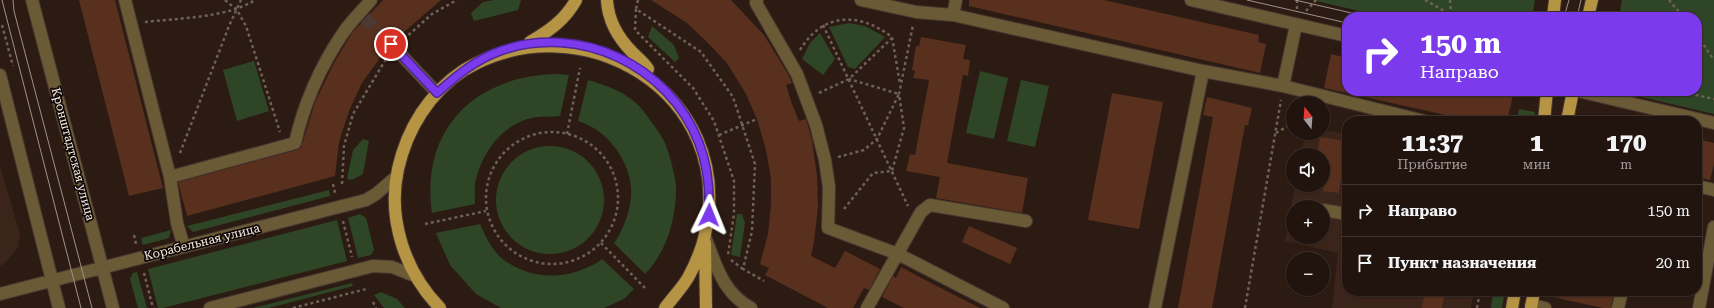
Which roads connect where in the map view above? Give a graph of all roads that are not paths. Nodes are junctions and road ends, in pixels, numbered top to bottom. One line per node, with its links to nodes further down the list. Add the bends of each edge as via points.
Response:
1 (32, 0): 45 (street, Кронштадтская улица)
2 (125, 0): 35 (street)
3 (371, 0): 35 (street, via 362,16 344,32 318,74 301,117 295,143)
4 (576, 0): 17 (main road, via 558,24)
5 (607, 0): 21 (main road, via 608,13 614,29 623,43 646,64)
6 (757, 0): 44 (street, via 756,3 792,64 816,125 829,187 828,228)
7 (861, 0): 14 (street, via 916,12)
8 (956, 0): 14 (street)
9 (1191, 0): 15 (street)
10 (1555, 0): 12 (main road)
11 (1592, 0): 13 (main road)
12 (1554, 12)
13 (1589, 12)
14 (953, 15): 19 (street)
15 (1296, 25): 16 (street); 22 (street)
16 (1342, 35)
17 (525, 44): 21 (main road, via 572,43 596,48 618,56); 23 (main road, via 500,51 476,62 455,76)
18 (393, 46): 23 (street)
19 (1203, 71): 22 (street); 64 (street)
20 (0, 75): 27 (street)
21 (658, 83): 42 (main road, via 682,110 692,126 704,159 709,193 709,215)
22 (1282, 92): 28 (street)
23 (437, 93): 34 (main road, via 410,131)
24 (1546, 96): 29 (main road)
25 (1572, 96): 30 (main road)
26 (1599, 96): 31 (street)
27 (5, 115): 47 (street)
28 (1400, 116)
29 (1544, 116)
30 (1568, 116)
31 (1684, 116)
32 (1702, 120): 33 (street)
33 (1714, 123)
34 (397, 176): 43 (street, Корабельная улица, via 366,200); 46 (main road, via 395,202 398,228 404,252)
35 (170, 177): 43 (street, via 177,223)
36 (1702, 187): 37 (street)
37 (1714, 190)
38 (1330, 211): 39 (street)
39 (1342, 213)
40 (1026, 221): 44 (street, via 930,205 921,212)
41 (1714, 228): 48 (street)
42 (705, 236): 59 (main road, via 690,275); 60 (main road); 61 (street, via 722,279 732,294)
43 (184, 247): 45 (street, Корабельная улица)
44 (898, 254): 62 (street); 63 (street)
45 (102, 268): 47 (street, Корабельная улица); 56 (street, Кронштадтская улица)
46 (415, 276): 57 (street, via 392,267 373,266); 58 (main road)
47 (52, 281): 49 (street, Корабельная улица); 55 (street)
48 (1702, 292)
49 (0, 294)
50 (1514, 296): 65 (main road)
51 (1533, 296): 54 (main road)
52 (1621, 296): 67 (street)
53 (1701, 296): 68 (street)
54 (1531, 307): 66 (street)
55 (59, 308)
56 (113, 308)
57 (210, 308)
58 (440, 308)
59 (665, 308)
60 (706, 308)
61 (751, 308)
62 (867, 308)
63 (1003, 308)
64 (1154, 308)
65 (1512, 308)
66 (1545, 308)
67 (1618, 308)
68 (1699, 308)

